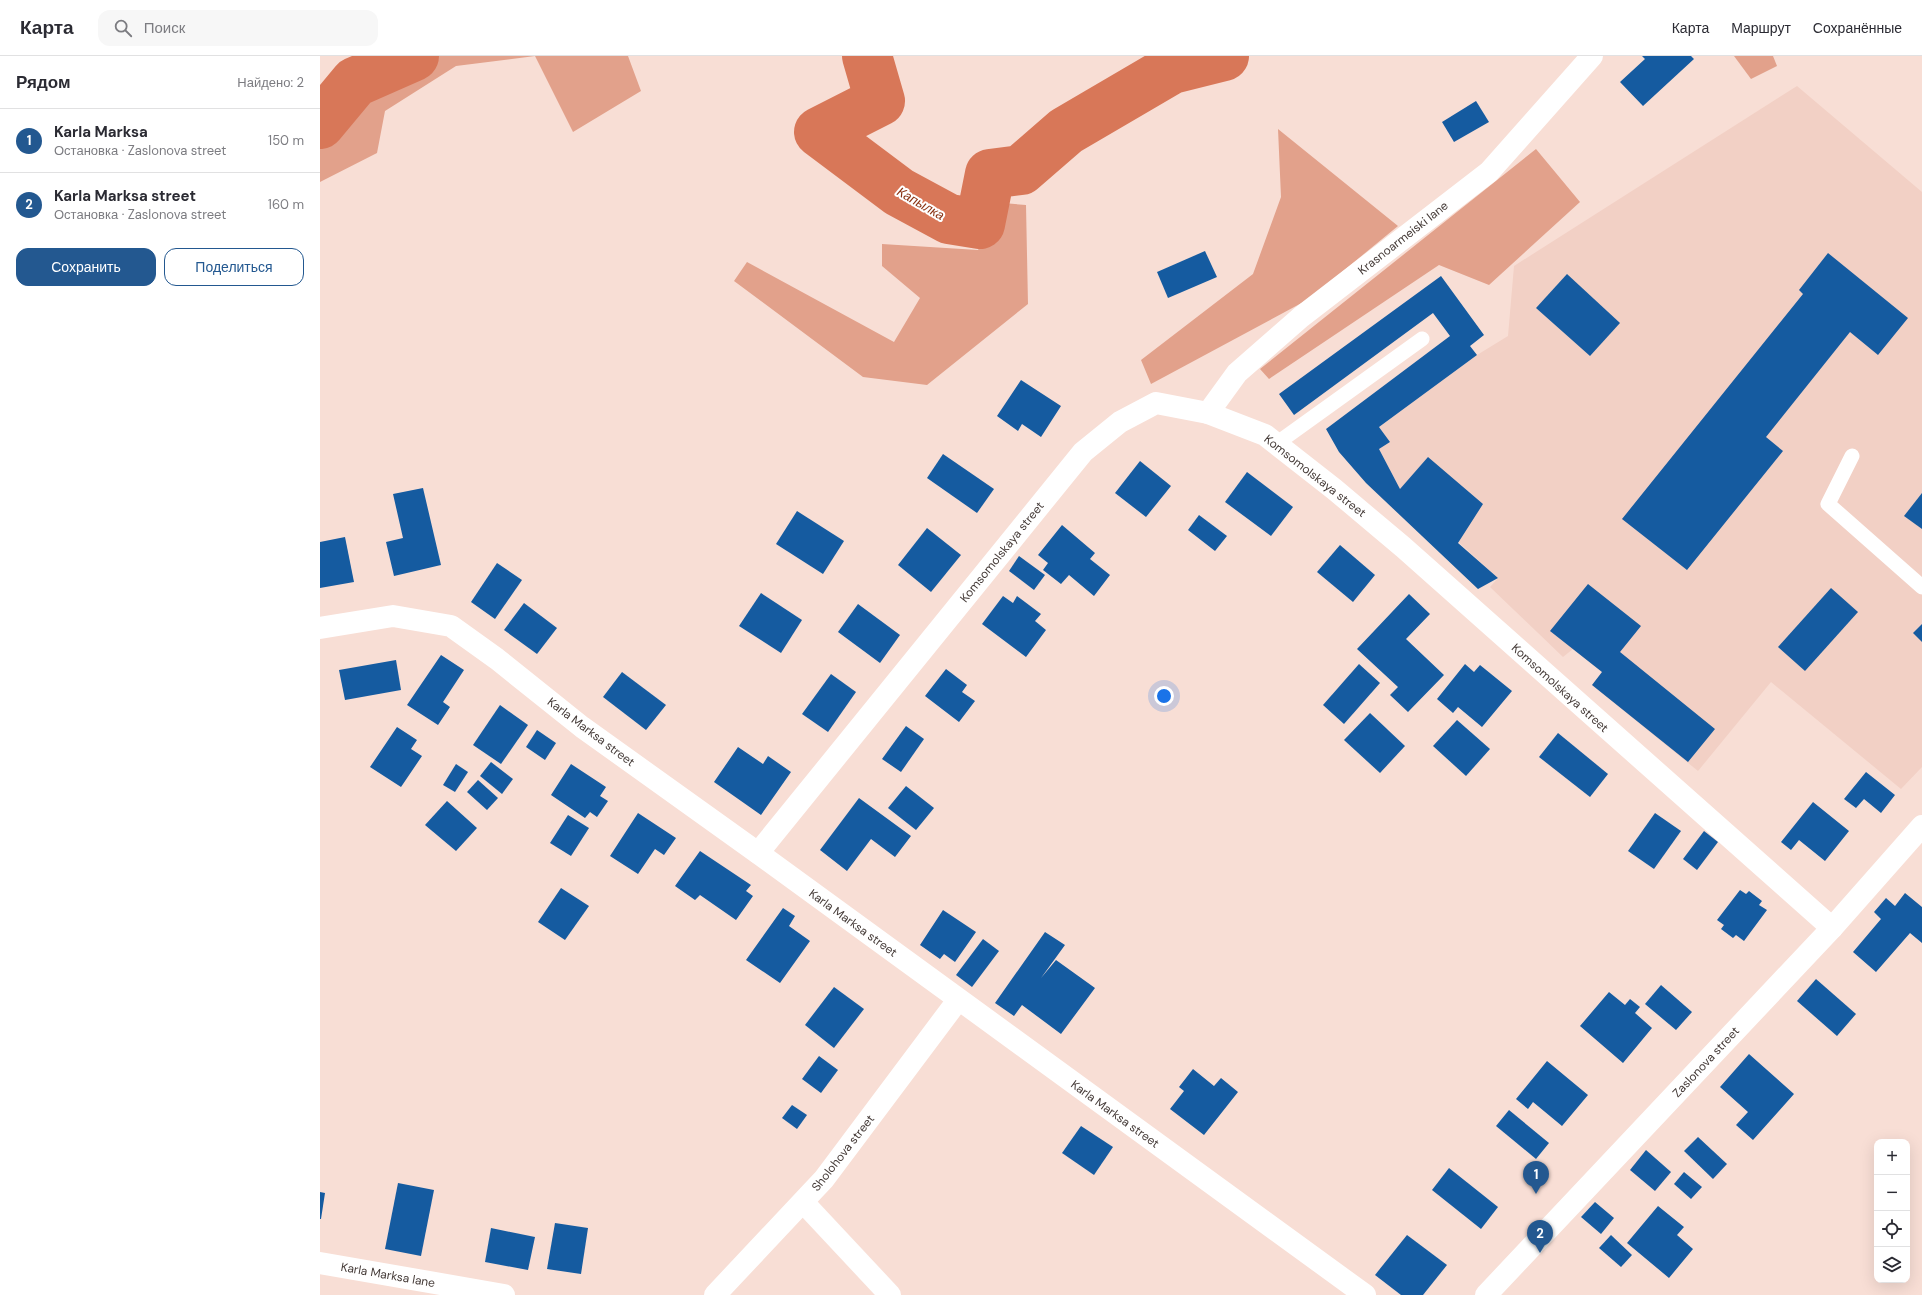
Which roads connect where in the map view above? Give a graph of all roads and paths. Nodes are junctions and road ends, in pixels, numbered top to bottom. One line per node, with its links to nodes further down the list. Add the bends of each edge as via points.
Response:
1 (1592, 56): 3 (street, Krasnoarmeiski lane, via 1489,172 1301,317 1237,373)
2 (1422, 339): 4 (lane)
3 (1208, 413): 4 (street, Komsomolskaya street, via 1265,435); 9 (street, Komsomolskaya street, via 1156,403 1120,422 1083,452)
4 (1276, 444): 10 (street, Komsomolskaya street, via 1402,547)
5 (1852, 456): 6 (lane, via 1828,504)
6 (1922, 587)
7 (320, 628): 9 (street, Karla Marksa street, via 393,616 451,626 582,727)
8 (1922, 826): 10 (street, Zaslonova street)
9 (758, 853): 11 (street, Karla Marksa street)
10 (1832, 928): 18 (street, Zaslonova street)
11 (958, 1000): 12 (street, Sholohova street, via 824,1179); 17 (street, Karla Marksa street)
12 (803, 1202): 15 (street, Sholohova street); 16 (street)
13 (320, 1263): 14 (street, Karla Marksa lane)
14 (504, 1295)
15 (715, 1295)
16 (890, 1295)
17 (1365, 1295)
18 (1486, 1295)

